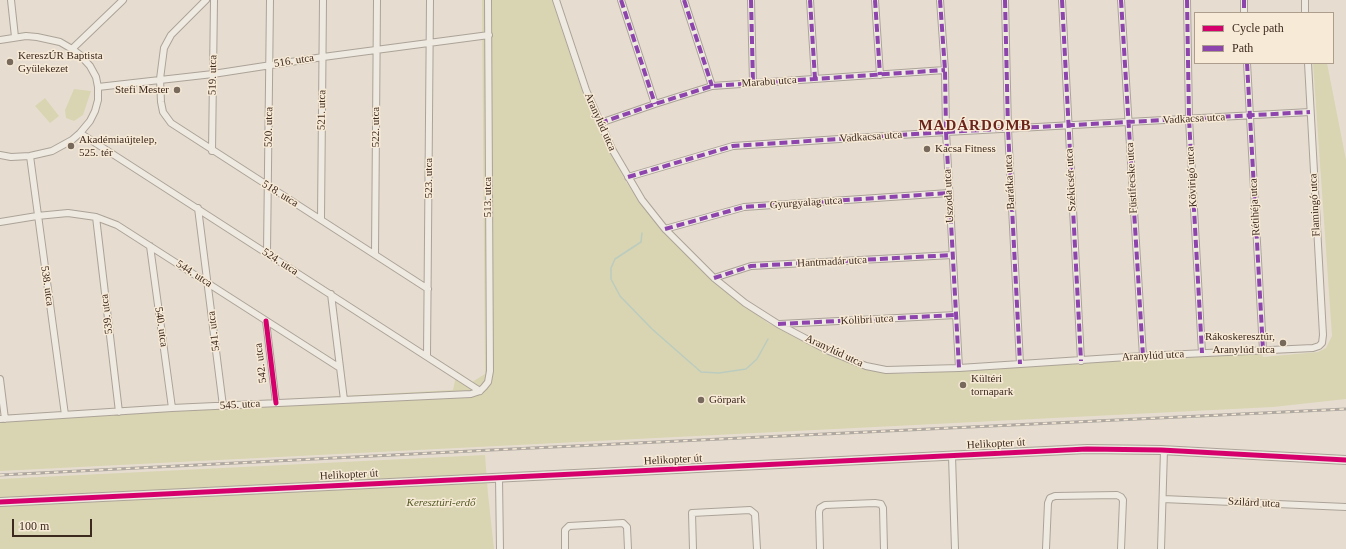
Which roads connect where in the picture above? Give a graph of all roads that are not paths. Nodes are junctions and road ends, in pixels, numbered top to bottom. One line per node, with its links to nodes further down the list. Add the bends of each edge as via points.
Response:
1 (11, 0): 26 (street)
2 (123, 0): 29 (street)
3 (206, 0): 38 (street, 518. utca, via 170,35 164,48)
4 (214, 0): 36 (street, 519. utca)
5 (270, 0): 34 (street, 520. utca)
6 (323, 0): 31 (street, 521. utca)
7 (377, 0): 30 (street, 522. utca)
8 (430, 0): 28 (street, 523. utca)
9 (488, 0): 25 (street, 513. utca)
10 (556, 0): 48 (street, Aranylúd utca, via 586,90)
11 (621, 0): 43 (street)
12 (684, 0): 41 (street)
13 (750, 0): 40 (street)
14 (810, 0): 39 (street)
15 (875, 0): 37 (street)
16 (940, 0): 35 (street, Uszoda utca)
17 (1005, 0): 50 (street, Barátka utca)
18 (1062, 0): 49 (street, Székicsér utca)
19 (1121, 0): 47 (street, Füstifecske utca)
20 (1187, 0): 46 (street, Kövirigó utca)
21 (1244, 0): 23 (street)
22 (1304, 0): 24 (street)
23 (1244, 12)
24 (1305, 12)
25 (489, 35): 28 (street, 516. utca); 86 (street, 513. utca, via 490,371 488,382)
26 (16, 37): 27 (street); 29 (street, via 37,37 60,42)
27 (0, 40)
28 (430, 43): 30 (street, 516. utca); 71 (street, 523. utca)
29 (72, 49): 42 (street, via 90,66)
30 (377, 50): 31 (street, 516. utca); 67 (street, 522. utca)
31 (323, 57): 34 (street, 516. utca); 62 (street, 521. utca)
32 (1247, 64): 45 (street, Rétihéja utca)
33 (1308, 64): 44 (street, Flamingó utca)
34 (269, 65): 36 (street, 516. utca); 57 (street, 520. utca)
35 (945, 70): 37 (street, Marabu utca); 51 (street, Uszoda utca)
36 (213, 74): 38 (street, 516. utca); 53 (street, 519. utca)
37 (880, 75): 39 (street, Marabu utca)
38 (160, 79): 42 (street, 516. utca); 53 (street, 518. utca, via 161,102 171,123)
39 (815, 79): 40 (street, Marabu utca)
40 (753, 83): 41 (street, Marabu utca)
41 (712, 86): 43 (street, Marabu utca)
42 (98, 87): 52 (street, via 95,110)
43 (655, 104): 48 (street, Marabu utca)
44 (1310, 112): 45 (street, Vadkacsa utca); 76 (street, Flamingó utca, via 1323,335)
45 (1250, 116): 46 (street, Vadkacsa utca); 77 (street, Rétihéja utca)
46 (1189, 119): 47 (street, Vadkacsa utca); 78 (street, Kövirigó utca)
47 (1129, 122): 49 (street, Vadkacsa utca); 80 (street, Füstifecske utca)
48 (600, 123): 56 (street, Aranylúd utca)
49 (1068, 126): 50 (street, Vadkacsa utca); 81 (street, Székicsér utca)
50 (1008, 130): 51 (street, Vadkacsa utca); 82 (street, Barátka utca)
51 (946, 132): 56 (street, Vadkacsa utca, via 733,146); 58 (street, Uszoda utca)
52 (80, 133): 55 (street, via 62,146); 59 (street, 524. utca)
53 (212, 150): 57 (street, 518. utca)
54 (0, 155): 55 (street)
55 (30, 156): 60 (street, 538. utca)
56 (628, 177): 64 (street, Aranylúd utca)
57 (268, 186): 62 (street, 518. utca); 66 (street, 520. utca)
58 (949, 193): 64 (street, Gyurgyalag utca, via 744,206); 68 (street, Uszoda utca)
59 (198, 208): 66 (street, 524. utca); 70 (street, 541. utca)
60 (37, 216): 61 (street, 544. utca, via 68,213); 63 (street, 544. utca); 92 (street, 538. utca)
61 (96, 217): 65 (street, 544. utca, via 117,225); 91 (street, 539. utca)
62 (321, 219): 67 (street, 518. utca)
63 (0, 222)
64 (665, 229): 69 (street, Aranylúd utca)
65 (150, 246): 70 (street, 544. utca); 90 (street, 540. utca)
66 (267, 254): 72 (street, 524. utca)
67 (375, 254): 71 (street, 518. utca)
68 (952, 255): 69 (street, Hantmadár utca, via 751,266); 73 (street, Uszoda utca)
69 (714, 278): 75 (street, Aranylúd utca, via 745,303)
70 (208, 284): 74 (street, 544. utca); 89 (street, 541. utca)
71 (428, 289): 79 (street, 523. utca)
72 (331, 294): 79 (street, 524. utca); 83 (street)
73 (956, 316): 75 (street, Kolibri utca); 84 (street, Uszoda utca)
74 (266, 321): 83 (street, 544. utca); 88 (street, 542. utca)
75 (778, 324): 84 (street, Aranylúd utca, via 829,351 866,366 886,370)
76 (1319, 346): 77 (street, Aranylúd utca)
77 (1263, 350): 78 (street, Aranylúd utca)
78 (1202, 353): 80 (street, Aranylúd utca)
79 (427, 356): 86 (street, 524. utca)
80 (1143, 356): 81 (street, Aranylúd utca)
81 (1081, 361): 82 (street, Aranylúd utca)
82 (1020, 364): 84 (street, Aranylúd utca)
83 (340, 368): 87 (street)
84 (959, 368)
85 (0, 379): 93 (street)
86 (480, 391): 87 (street, 545. utca, via 471,394)
87 (344, 400): 88 (street, 545. utca)
88 (276, 403): 89 (street, 545. utca)
89 (223, 406): 90 (street, 545. utca)
90 (172, 408): 91 (street, 545. utca)
91 (119, 412): 92 (street, 545. utca)
92 (65, 415): 93 (street, 545. utca)
93 (3, 419)
94 (1164, 450): 95 (street, Helikopter út, via 1087,450); 96 (street, Helikopter út); 98 (street)
95 (952, 456): 97 (street, Helikopter út); 108 (street)
96 (1346, 460)
97 (499, 478): 99 (street, Helikopter út); 101 (street)
98 (1163, 499): 100 (street, Szilárd utca); 111 (street)
99 (0, 502)
100 (1346, 507)
101 (500, 549)
102 (565, 549): 103 (street, via 565,530 569,526 623,522 627,527)
103 (628, 549)
104 (693, 549): 105 (street, via 692,513 750,510 755,514)
105 (756, 549)
106 (820, 549): 107 (street, via 820,508 826,505 881,504)
107 (884, 549)
108 (955, 549)
109 (1046, 549): 110 (street, via 1050,498 1118,495 1123,500)
110 (1121, 549)
111 (1161, 549)

